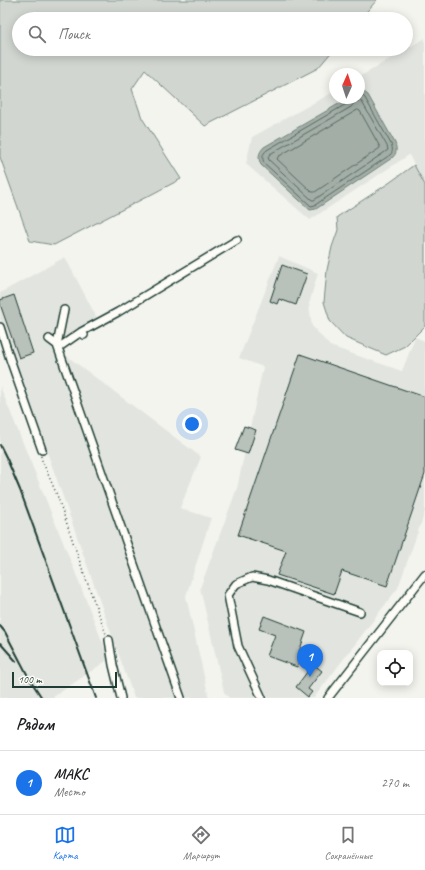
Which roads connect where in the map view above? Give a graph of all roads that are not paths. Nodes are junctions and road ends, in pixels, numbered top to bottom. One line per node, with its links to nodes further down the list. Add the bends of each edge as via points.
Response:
1 (237, 240): 5 (street, via 82,334)
2 (64, 310): 5 (street)
3 (0, 327): 6 (street)
4 (49, 339): 5 (street)
5 (57, 346): 11 (street)
6 (42, 450)
7 (425, 574): 13 (street)
8 (360, 612): 12 (street, via 268,580 252,577 236,584 228,595 238,646)
9 (109, 640): 10 (street, via 112,665)
10 (121, 698)
11 (181, 698)
12 (262, 698)
13 (328, 698)

